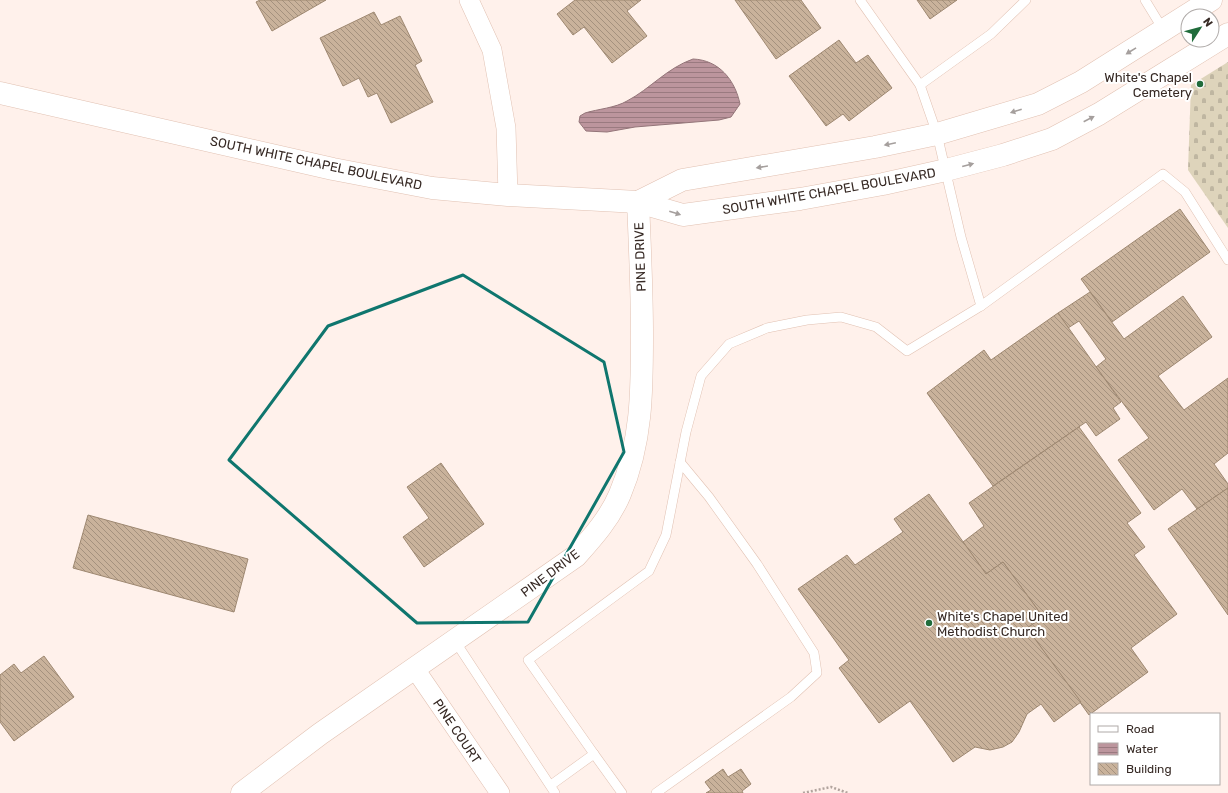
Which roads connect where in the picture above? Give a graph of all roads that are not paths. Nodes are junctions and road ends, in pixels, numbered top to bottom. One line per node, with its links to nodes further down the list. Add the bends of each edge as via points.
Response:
1 (469, 0): 12 (street, via 492,50 506,128)
2 (860, 0): 8 (lane)
3 (1026, 0): 8 (lane, via 991,34)
4 (1145, 0): 6 (lane)
5 (1211, 0): 6 (main road, SOUTH WHITE CHAPEL BOULEVARD)
6 (1164, 31): 10 (main road, SOUTH WHITE CHAPEL BOULEVARD, one-way to 10, via 1081,82 1038,104)
7 (1228, 34): 11 (main road, SOUTH WHITE CHAPEL BOULEVARD, one-way to 7, via 1003,155 1052,138 1105,111)
8 (920, 85): 10 (lane)
9 (0, 93): 12 (main road, SOUTH WHITE CHAPEL BOULEVARD, via 341,170 432,188)
10 (937, 134): 11 (lane); 13 (main road, SOUTH WHITE CHAPEL BOULEVARD, one-way to 13, via 875,148 682,180)
11 (946, 170): 13 (main road, SOUTH WHITE CHAPEL BOULEVARD, one-way to 11, via 683,216 800,199); 15 (lane, via 961,237)
12 (508, 195): 13 (main road, SOUTH WHITE CHAPEL BOULEVARD)
13 (638, 202): 17 (main road, PINE DRIVE, via 642,286 640,422 632,460 619,495 601,528 576,556)
14 (1228, 260): 15 (lane, via 1185,192 1162,174)
15 (981, 306): 16 (lane, via 907,351 876,327 841,317 766,328 729,344 701,376)
16 (680, 462): 19 (lane, via 666,535 649,571 528,660); 24 (lane, via 709,497 757,564 814,653 817,673 791,697)
17 (455, 641): 18 (main road, PINE DRIVE); 20 (lane)
18 (414, 669): 21 (main road, PINE DRIVE, via 320,734); 22 (street, PINE COURT)
19 (594, 754): 20 (lane); 23 (lane)
20 (553, 789)
21 (242, 793)
22 (500, 793)
23 (622, 793)
24 (656, 793)

